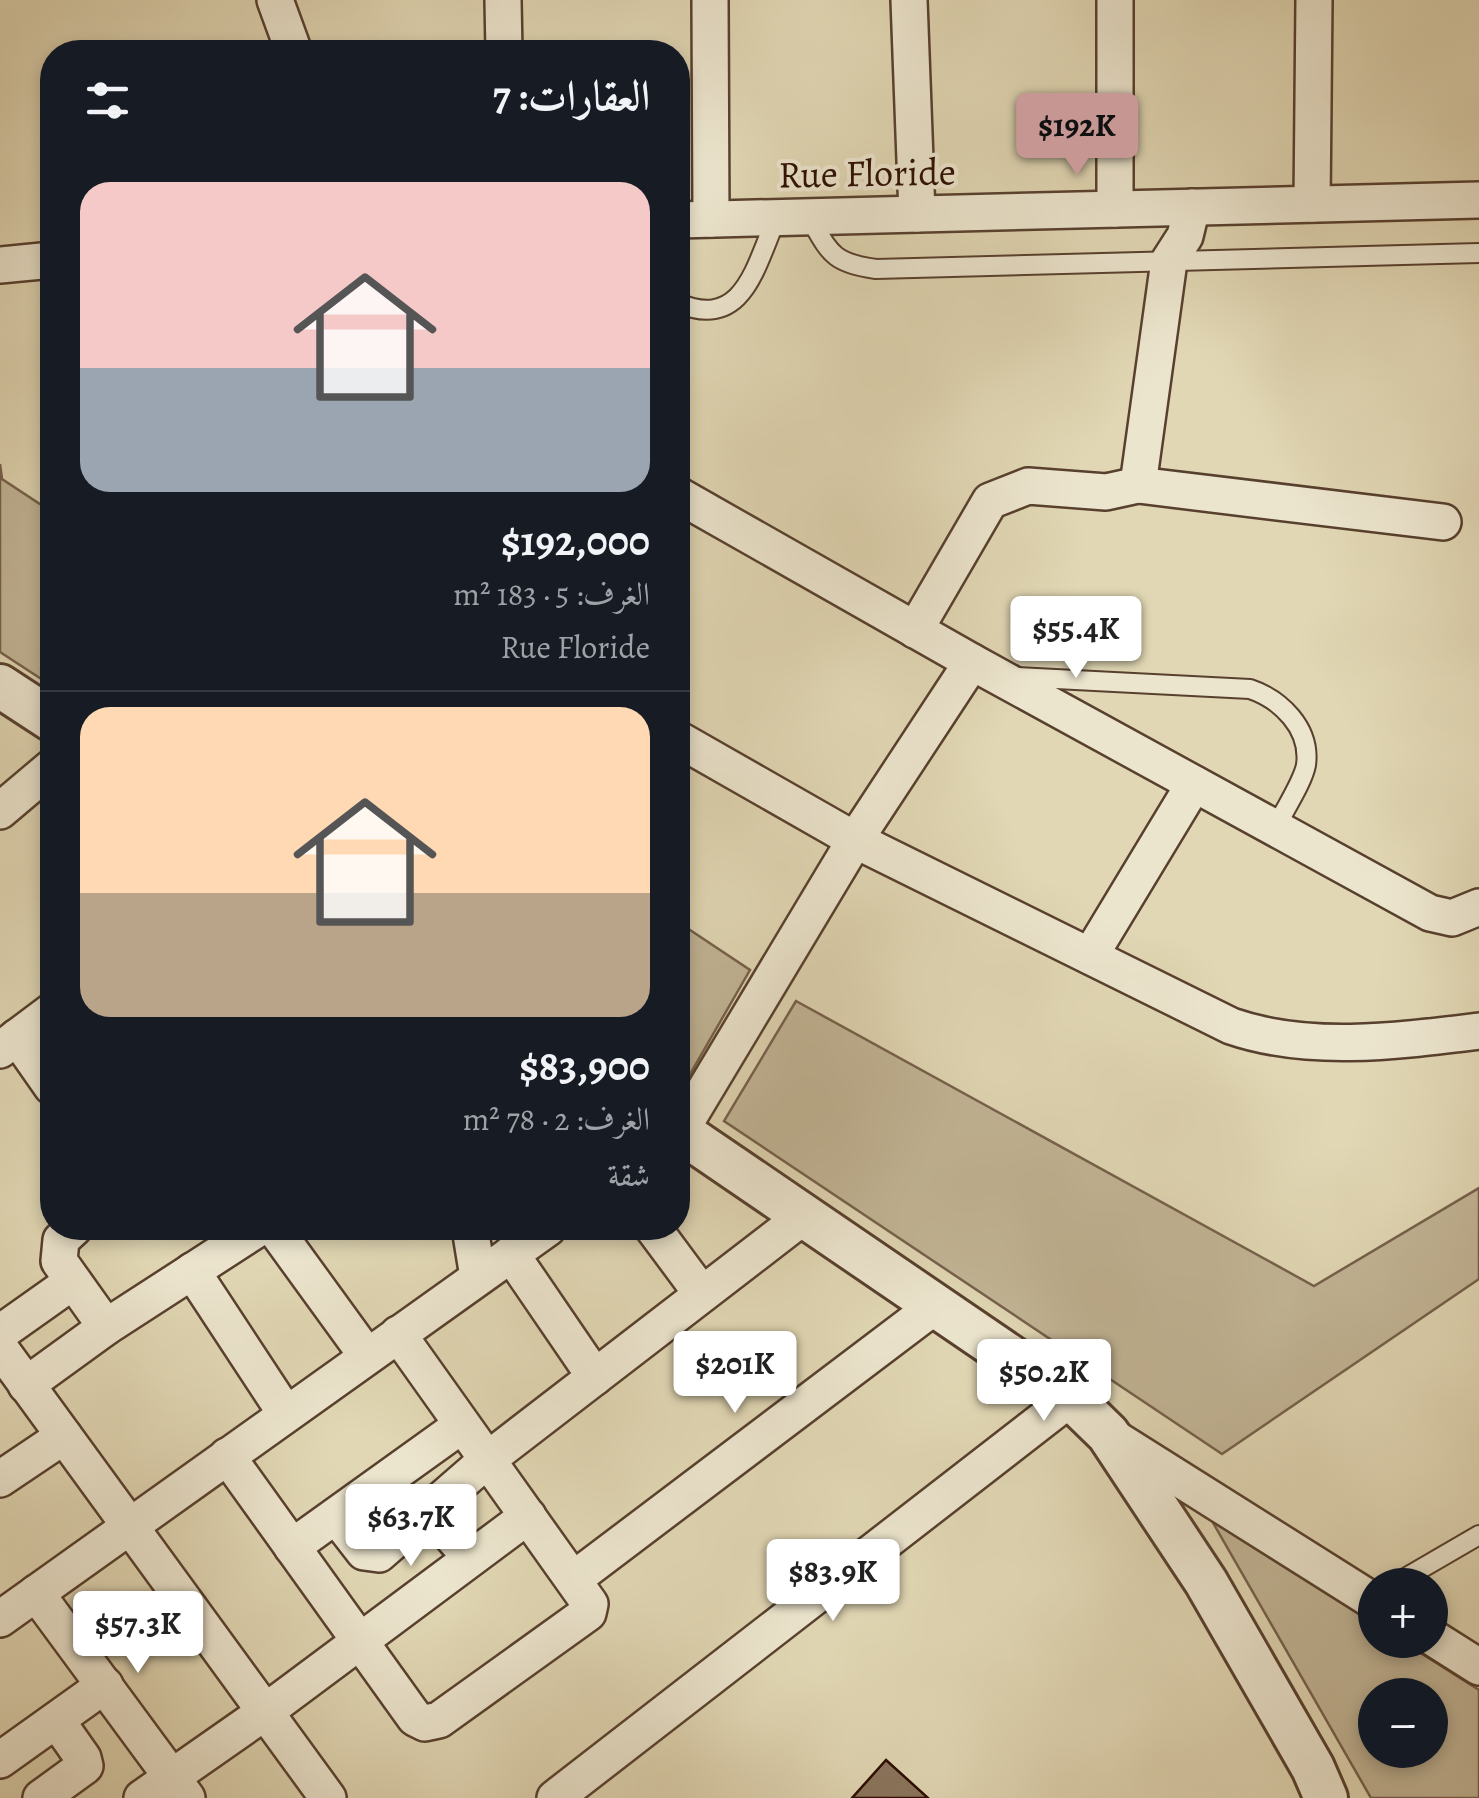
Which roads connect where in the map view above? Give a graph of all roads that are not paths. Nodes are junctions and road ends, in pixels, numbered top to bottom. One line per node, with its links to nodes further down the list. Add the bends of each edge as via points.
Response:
1 (275, 0): 7 (street)
2 (503, 0): 8 (street)
3 (710, 0): 15 (street)
4 (1115, 0): 12 (street)
5 (1314, 0): 10 (street)
6 (916, 5): 13 (street)
7 (290, 40)
8 (504, 40)
9 (1479, 200): 10 (street, Rue Floride)
10 (1312, 204): 11 (street, Rue Floride)
11 (1192, 207): 12 (street, Rue Floride); 18 (street, via 1186,236)
12 (1115, 209): 13 (street, Rue Floride)
13 (917, 214): 14 (street, Rue Floride)
14 (793, 217): 15 (street, Rue Floride); 18 (lane, via 849,266); 20 (lane, via 732,304 712,312)
15 (694, 219)
16 (1479, 253): 18 (lane)
17 (40, 261): 19 (street)
18 (1169, 261): 21 (street)
19 (0, 265)
20 (690, 306)
21 (1138, 485): 23 (street); 24 (street, via 1106,492 1028,486 990,500)
22 (690, 501): 24 (street)
23 (1444, 522)
24 (916, 630): 25 (street)
25 (987, 669): 30 (street); 32 (lane, via 1250,688 1270,696 1297,726 1306,766); 33 (street)
26 (0, 686): 27 (street)
27 (40, 712)
28 (690, 746): 33 (street)
29 (40, 777): 31 (street)
30 (1194, 784): 32 (street); 35 (street)
31 (0, 811)
32 (1275, 829): 34 (street, via 1430,914 1452,918)
33 (855, 840): 35 (street); 40 (street)
34 (1479, 907)
35 (1090, 956): 37 (street, via 1265,1038)
36 (40, 1020): 38 (street)
37 (1479, 1032)
38 (8, 1044): 39 (street)
39 (40, 1076)
40 (690, 1114)
41 (690, 1139): 42 (street)
42 (804, 1216): 53 (street); 54 (street)
43 (60, 1240): 52 (street, via 58,1254)
44 (264, 1240): 50 (street)
45 (287, 1240): 59 (street)
46 (472, 1240): 51 (street)
47 (531, 1240): 49 (street)
48 (662, 1240): 53 (street)
49 (511, 1254): 51 (street); 60 (street)
50 (192, 1271): 55 (street); 63 (street)
51 (478, 1277): 57 (street)
52 (72, 1282): 55 (street); 56 (street)
53 (702, 1294): 60 (street)
54 (935, 1306): 62 (street); 78 (street)
55 (106, 1327): 61 (street)
56 (0, 1333)
57 (398, 1334): 59 (street); 64 (street)
58 (0, 1348): 61 (street)
59 (367, 1356): 63 (street)
60 (595, 1377): 68 (street)
61 (26, 1385): 66 (street)
62 (1071, 1398): 65 (street); 93 (street)
63 (286, 1414): 67 (street)
64 (462, 1425): 68 (street); 71 (street)
65 (1108, 1434): 79 (street); 94 (street, via 1206,1582)
66 (64, 1436): 69 (street); 73 (street)
67 (227, 1456): 73 (street); 75 (street)
68 (487, 1460): 70 (street); 72 (street)
69 (0, 1480)
70 (430, 1511): 71 (street, via 375,1555 364,1552); 76 (street)
71 (336, 1516): 75 (street)
72 (528, 1516): 76 (street); 78 (street)
73 (130, 1525): 80 (street); 86 (street)
74 (1479, 1535): 77 (lane)
75 (292, 1547): 82 (street)
76 (471, 1558): 82 (street)
77 (1423, 1568)
78 (574, 1579): 82 (street, via 588,1598 588,1613 433,1722 415,1718)
79 (1358, 1583)
80 (36, 1593): 81 (street); 85 (street)
81 (0, 1619)
82 (358, 1641): 86 (street)
83 (1448, 1647): 84 (street)
84 (1479, 1667)
85 (104, 1685): 87 (street); 89 (street)
86 (265, 1712): 89 (street); 92 (street)
87 (56, 1721): 88 (street); 90 (street, via 85,1766)
88 (0, 1760)
89 (180, 1788): 91 (street)
90 (40, 1798)
91 (142, 1798)
92 (328, 1798)
93 (555, 1798)
94 (1326, 1798)

